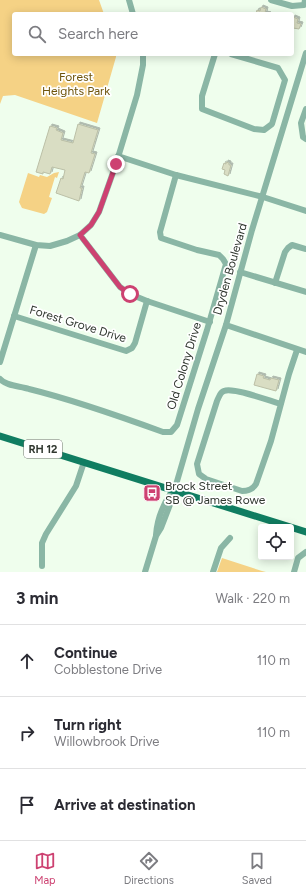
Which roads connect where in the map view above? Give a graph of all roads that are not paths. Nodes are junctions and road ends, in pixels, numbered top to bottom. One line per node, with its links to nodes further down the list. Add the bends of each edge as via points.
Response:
1 (129, 0): 4 (street)
2 (271, 0): 3 (street, via 292,6 304,5)
3 (305, 0)
4 (132, 12)
5 (306, 53): 13 (street, Dryden Boulevard)
6 (143, 56): 11 (street, via 137,95)
7 (214, 56): 8 (street, via 202,96 202,109 254,129 264,130 272,124 285,80 278,68)
8 (237, 56)
9 (306, 109): 10 (street, via 301,123 303,137)
10 (306, 138)
11 (118, 156): 12 (street); 16 (street, via 99,212 91,225)
12 (176, 175): 13 (street); 24 (street, Old Colony Drive, via 160,232 161,238 219,255 226,264)
13 (263, 197): 14 (street); 19 (street, Dryden Boulevard)
14 (306, 211)
15 (0, 234): 17 (street)
16 (80, 235): 17 (street, via 50,246); 22 (street, via 120,287)
17 (36, 245): 23 (street)
18 (306, 249): 20 (street, via 292,246 288,248)
19 (240, 272): 20 (street); 25 (street, Dryden Boulevard)
20 (275, 283): 21 (street)
21 (306, 292)
22 (147, 301): 23 (street, Forest Grove Drive, via 135,343 126,351); 24 (street)
23 (14, 316): 28 (street)
24 (210, 322): 29 (street, Old Colony Drive, via 177,425 171,432 163,432 94,407 3,383)
25 (226, 325): 26 (street); 33 (street, Dryden Boulevard)
26 (297, 350): 27 (street); 30 (street)
27 (306, 352)
28 (0, 362)
29 (0, 379)
30 (281, 404): 30 (street, via 234,390 225,390 221,393 197,464 199,474 206,479 242,491 254,487)
31 (0, 436): 32 (main road, RH 12)
32 (84, 462): 33 (main road, RH 12); 37 (street, via 76,486 42,543)
33 (174, 490): 34 (main road, RH 12); 38 (street, Dryden Boulevard)
34 (306, 532)
35 (230, 538): 39 (street, via 221,548)
36 (306, 552): 40 (street, via 298,558)
37 (42, 566)
38 (145, 572)
39 (213, 572)
40 (294, 572)

